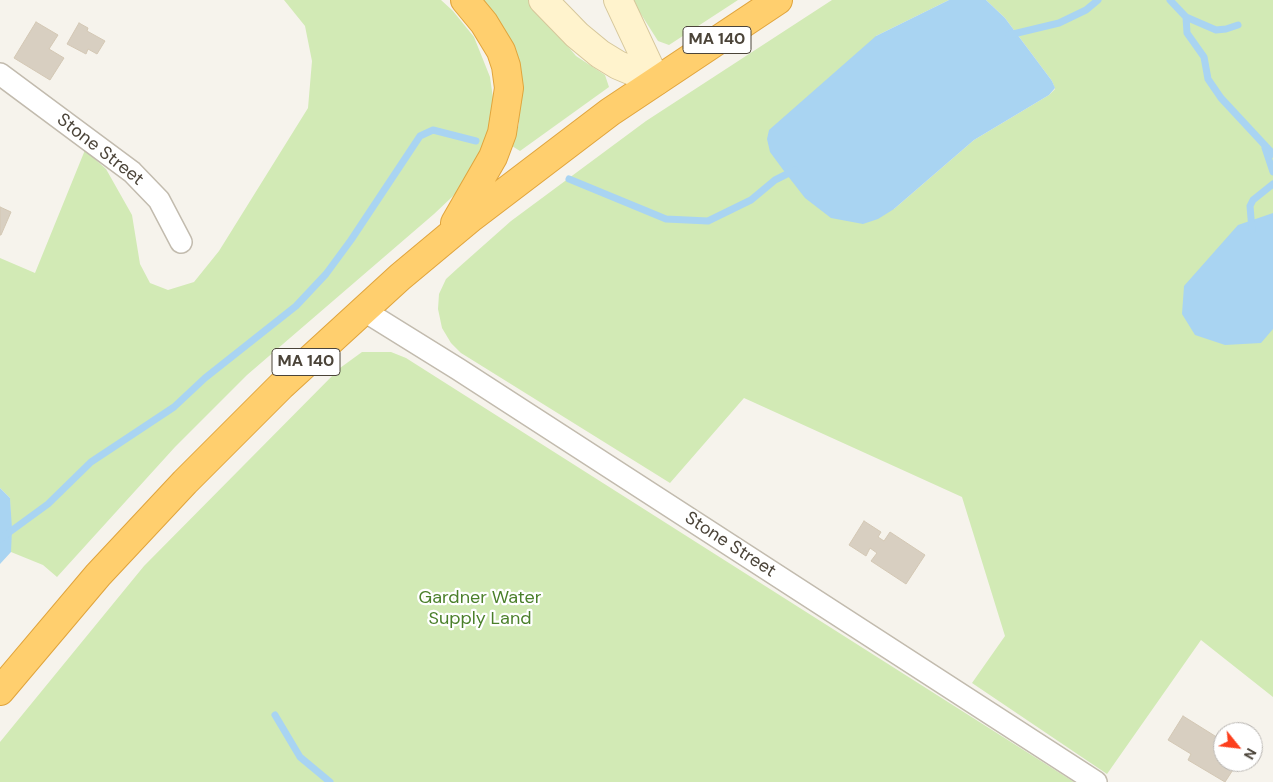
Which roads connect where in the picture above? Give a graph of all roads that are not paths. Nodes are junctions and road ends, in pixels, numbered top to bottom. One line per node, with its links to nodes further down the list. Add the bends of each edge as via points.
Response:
1 (465, 0): 7 (highway, via 484,22 501,51 509,88 507,111 493,157)
2 (543, 0): 6 (street, via 600,54)
3 (618, 0): 6 (street)
4 (778, 0): 6 (highway, MA 140)
5 (0, 74): 8 (street, Stone Street, via 132,172 159,200)
6 (656, 80): 7 (highway, MA 140)
7 (444, 240): 9 (highway, MA 140)
8 (181, 242)
9 (363, 310): 10 (highway, MA 140, via 179,488 92,582); 11 (street, Stone Street, via 458,368)
10 (0, 691)
11 (1096, 782)

